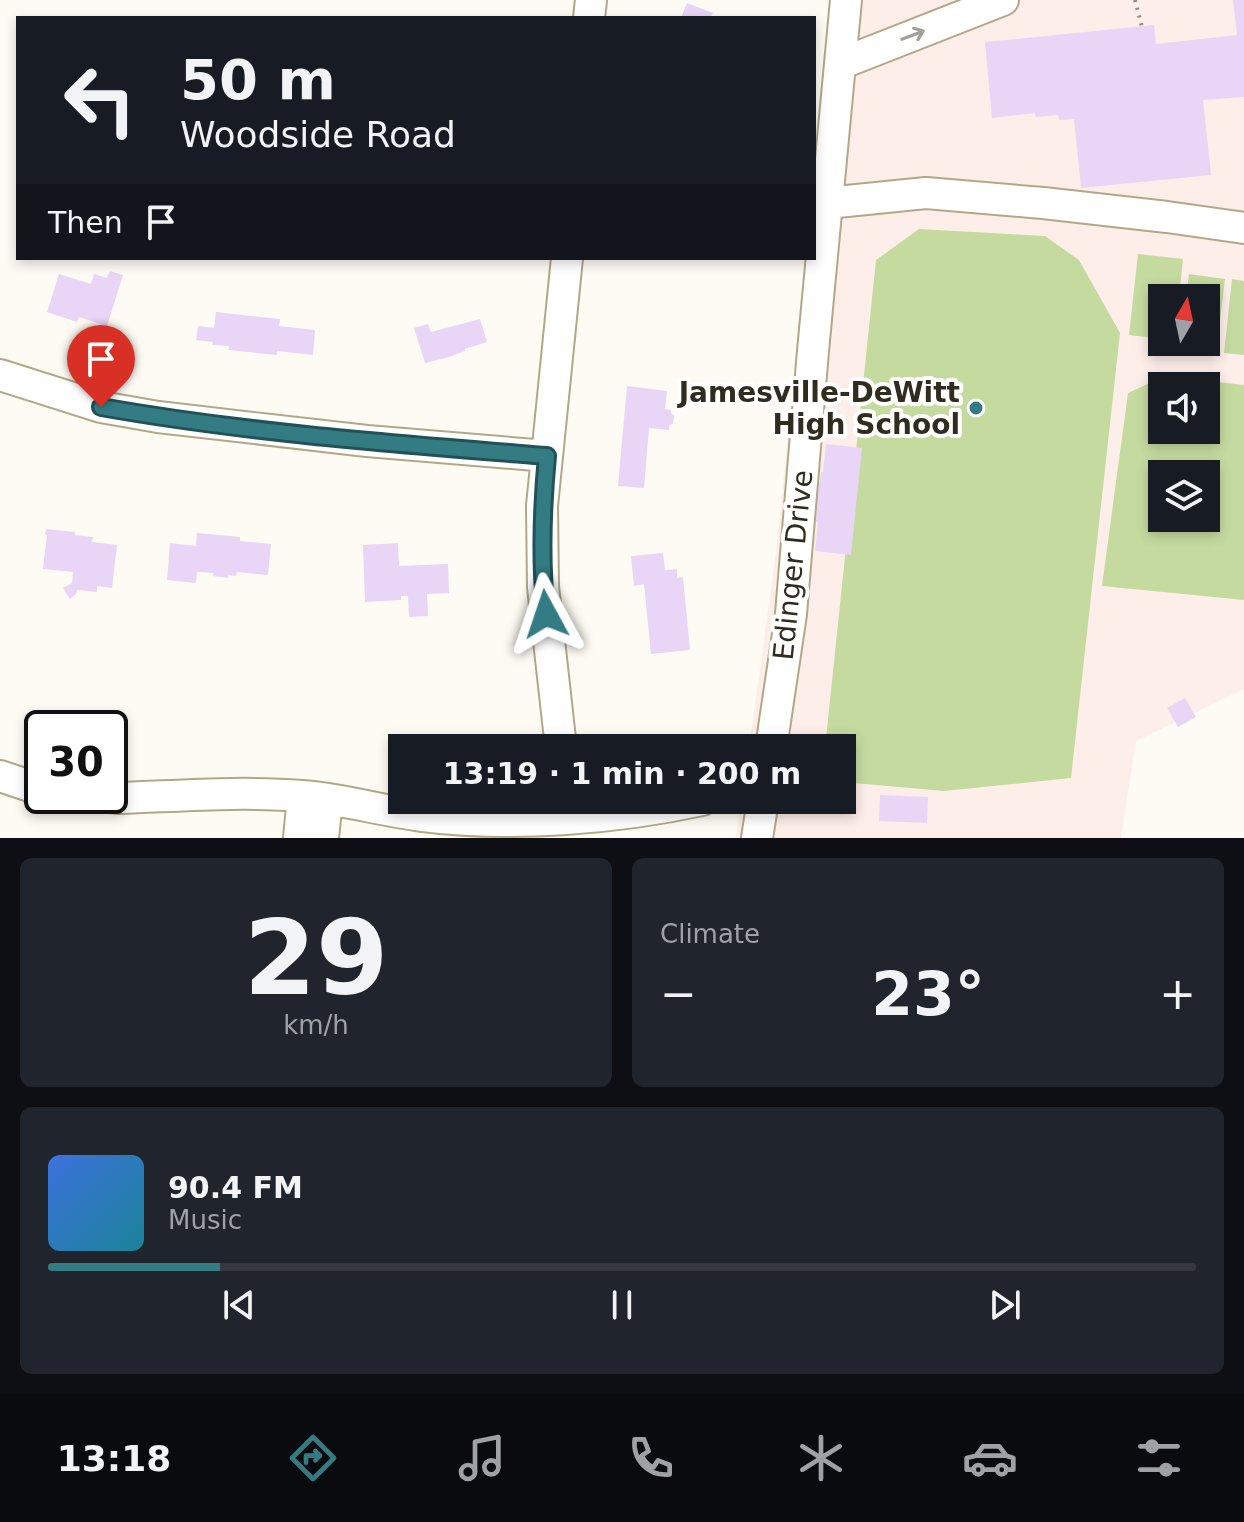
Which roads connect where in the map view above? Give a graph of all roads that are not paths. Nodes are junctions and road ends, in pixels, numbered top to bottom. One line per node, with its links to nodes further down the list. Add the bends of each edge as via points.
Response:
1 (846, 0): 3 (street, Edinger Drive)
2 (1003, 0): 3 (street, one-way to 2)
3 (840, 64): 4 (street, Edinger Drive)
4 (827, 203): 5 (street, via 926,193); 10 (street, Edinger Drive, via 791,614)
5 (1244, 228)
6 (567, 260): 8 (street)
7 (0, 375): 8 (street, via 101,407 158,417)
8 (547, 456): 9 (street, via 543,587)
9 (559, 734)
10 (773, 734)
11 (0, 776): 12 (street)
12 (24, 784)
13 (128, 798): 14 (street, via 261,793)
14 (315, 798): 15 (street); 19 (street); 20 (street)
15 (388, 809)
16 (419, 814): 17 (street, via 501,822)
17 (542, 814)
18 (761, 814): 21 (street)
19 (299, 838)
20 (323, 838)
21 (757, 838)

